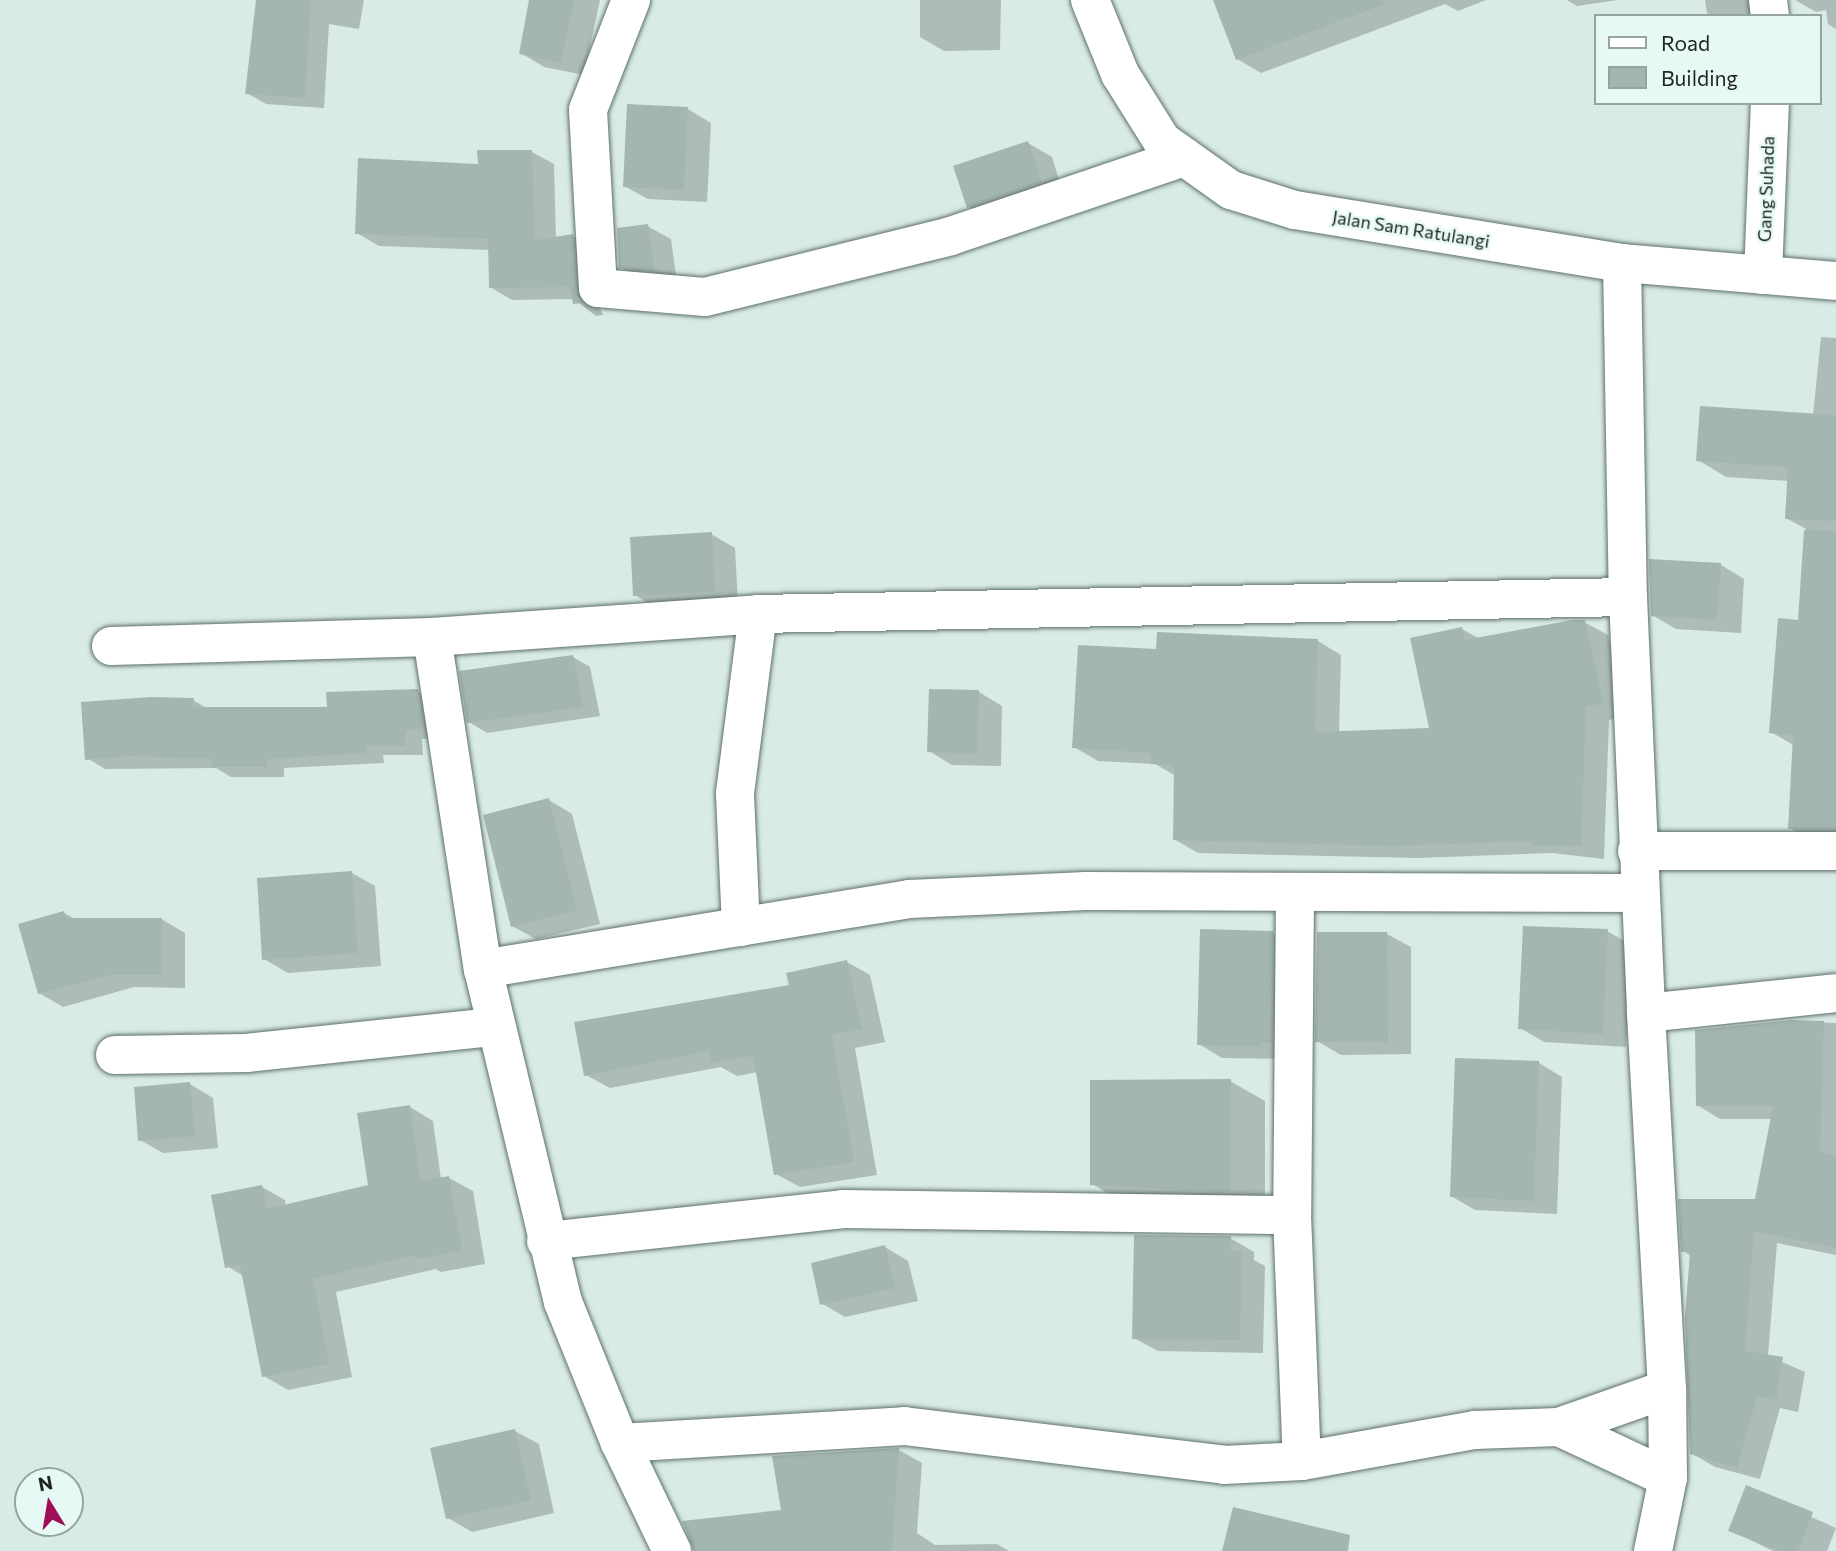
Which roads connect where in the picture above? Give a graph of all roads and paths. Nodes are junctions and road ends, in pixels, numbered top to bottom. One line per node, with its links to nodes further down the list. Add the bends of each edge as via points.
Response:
1 (631, 0): 4 (street, via 588,110 598,288 705,297 951,236)
2 (1090, 0): 4 (street, Jalan Sam Ratulangi, via 1120,74 1161,141)
3 (1770, 105): 6 (street, Gang Suhada)
4 (1184, 157): 5 (street, Jalan Sam Ratulangi, via 1231,190 1295,210)
5 (1622, 263): 6 (street, Jalan Sam Ratulangi); 8 (street)
6 (1763, 275): 7 (street, Jalan Sam Ratulangi)
7 (1836, 281)
8 (1628, 597): 9 (street); 12 (street)
9 (758, 614): 10 (street); 16 (street, via 735,793)
10 (432, 637): 11 (street); 17 (street)
11 (110, 646)
12 (1637, 851): 13 (street); 14 (street)
13 (1836, 851)
14 (1639, 893): 15 (street); 19 (street)
15 (1295, 894): 16 (street, via 1086,891 909,900); 22 (street)
16 (741, 927): 17 (street)
17 (483, 969): 20 (street)
18 (1836, 993): 19 (street)
19 (1646, 1013): 24 (street)
20 (494, 1027): 21 (street, via 246,1053); 23 (street)
21 (115, 1055)
22 (1292, 1214): 23 (street, via 842,1209); 27 (street)
23 (546, 1241): 26 (street, via 563,1302)
24 (1667, 1389): 25 (street); 28 (street)
25 (1559, 1427): 27 (street, via 1475,1430); 28 (street)
26 (620, 1443): 27 (street, via 904,1426 1224,1465); 29 (street)
27 (1302, 1461)
28 (1668, 1478): 30 (street)
29 (673, 1551)
30 (1653, 1551)

